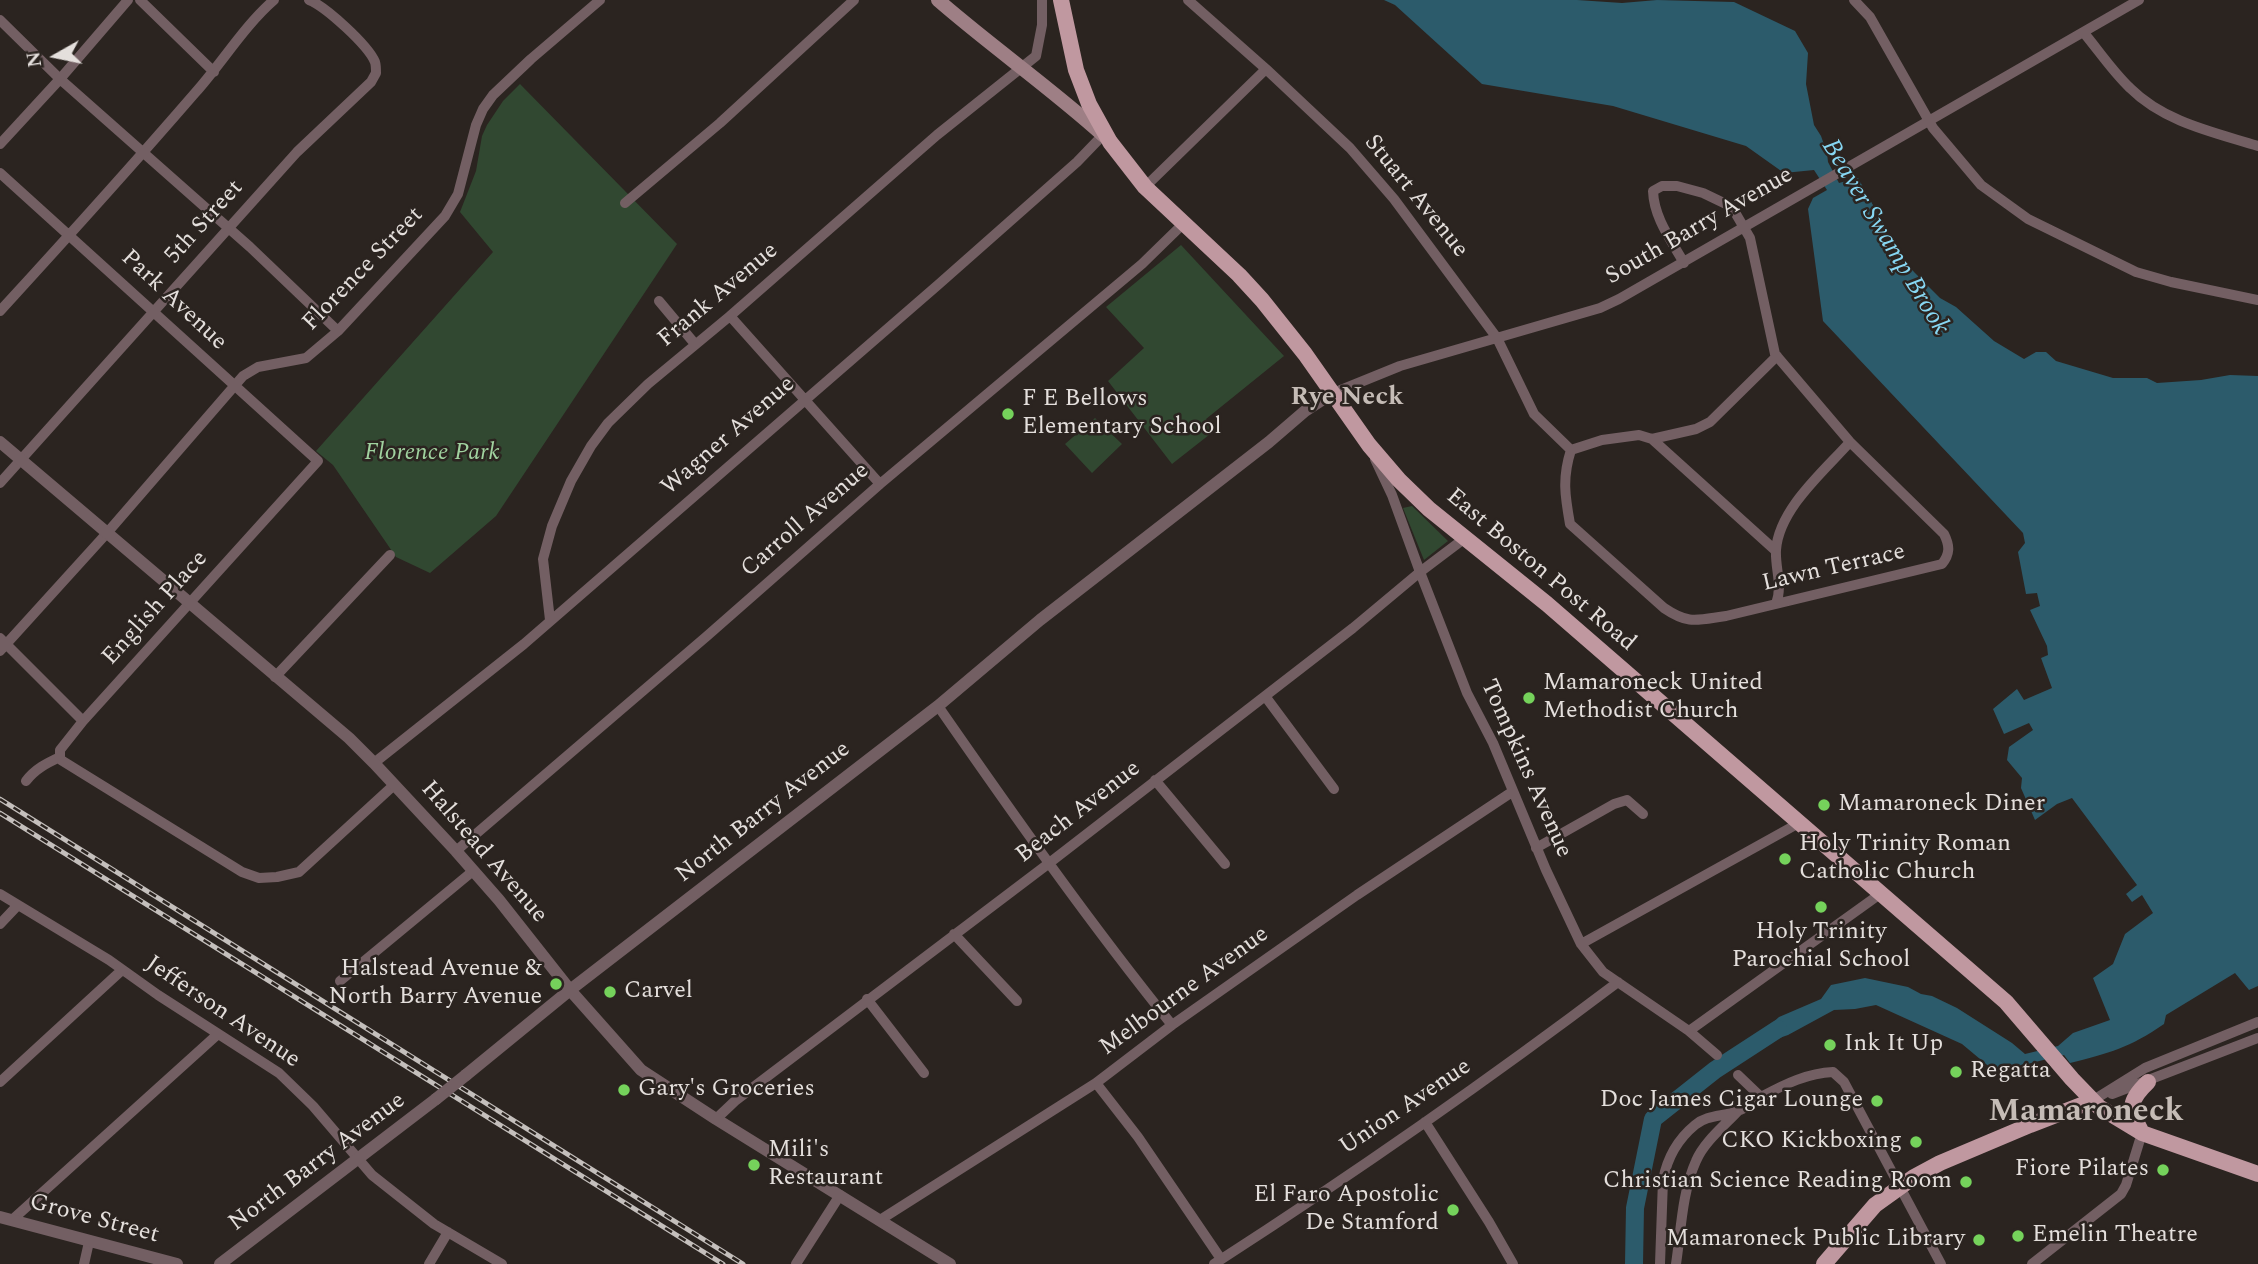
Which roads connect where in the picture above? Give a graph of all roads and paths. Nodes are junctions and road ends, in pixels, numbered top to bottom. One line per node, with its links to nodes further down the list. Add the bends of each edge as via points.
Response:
1 (128, 0): 18 (street)
2 (140, 0): 17 (street)
3 (274, 0): 17 (street)
4 (309, 0): 28 (street, 5th Street, via 355,37 374,60 376,73)
5 (600, 0): 37 (street, Florence Street, via 494,95 476,125 458,194 446,216)
6 (854, 0): 26 (street)
7 (938, 0): 15 (main road)
8 (1042, 0): 15 (street, via 1035,56)
9 (1061, 0): 20 (main road, East Boston Post Road, via 1076,70)
10 (1188, 0): 16 (street, Stuart Avenue)
11 (1854, 0): 19 (street, via 1870,17)
12 (2139, 0): 14 (street, South Barry Avenue)
13 (0, 20): 18 (street)
14 (2084, 33): 19 (street, South Barry Avenue); 22 (street, via 2129,88 2154,108 2187,124)
15 (1022, 67): 20 (main road); 36 (street, Frank Avenue)
16 (1266, 69): 25 (street); 38 (street, Stuart Avenue, via 1350,148 1394,199)
17 (214, 72): 23 (street)
18 (60, 79): 21 (street); 23 (street)
19 (1928, 120): 29 (street, South Barry Avenue); 32 (street, via 1981,185 2028,219 2136,272)
20 (1107, 139): 25 (main road, East Boston Post Road); 43 (street, Wagner Avenue)
21 (0, 144)
22 (2258, 146)
23 (144, 153): 28 (street); 30 (street)
24 (0, 173): 30 (street, Park Avenue)
25 (1145, 187): 27 (main road, East Boston Post Road)
26 (625, 203)
27 (1184, 223): 42 (main road, East Boston Post Road, via 1262,300); 52 (street, Carroll Avenue, via 1142,264)
28 (229, 228): 34 (street, 5th Street); 37 (street)
29 (1744, 228): 31 (street, South Barry Avenue); 31 (street, via 1728,205 1703,193 1678,186 1653,191 1660,221); 40 (street)
30 (69, 235): 34 (street, Park Avenue); 35 (street)
31 (1684, 263): 38 (street, South Barry Avenue, via 1600,308)
32 (2258, 300)
33 (659, 301): 39 (street)
34 (154, 310): 41 (street, Park Avenue); 49 (street, 5th Street)
35 (0, 311)
36 (730, 316): 39 (street, Frank Avenue); 43 (street)
37 (338, 331): 41 (street, Florence Street, via 306,358 258,367)
38 (1497, 338): 42 (street, South Barry Avenue, via 1400,366); 48 (street, Stuart Avenue, via 1534,414)
39 (695, 344): 60 (street, Frank Avenue, via 608,424 571,481 543,559)
40 (1777, 356): 44 (street, via 1710,422); 46 (street, Lawn Terrace)
41 (233, 385): 50 (street, Park Avenue); 53 (street, Florence Street)
42 (1331, 394): 47 (main road, East Boston Post Road); 64 (street, North Barry Avenue, via 1050,612)
43 (805, 399): 52 (street); 60 (street, Wagner Avenue)
44 (1652, 439): 48 (street, via 1639,435 1602,440); 55 (street)
45 (0, 442): 49 (street, Halstead Avenue)
46 (1850, 442): 55 (street, via 1794,505 1782,525); 59 (street, Lawn Terrace, via 1944,534 1947,558 1942,564)
47 (1369, 445): 54 (main road, East Boston Post Road, via 1399,480); 57 (street, Tompkins Avenue)
48 (1571, 450): 59 (street, Lawn Terrace, via 1564,488 1570,524 1664,608 1681,619 1697,620)
49 (21, 460): 51 (street, 5th Street); 53 (street, Halstead Avenue)
50 (318, 461): 58 (street, English Place)
51 (0, 483)
52 (880, 484): 76 (street, Carroll Avenue)
53 (107, 533): 58 (street, Halstead Avenue); 61 (street, Florence Street)
54 (1465, 538): 57 (street, Beach Avenue); 74 (main road, East Boston Post Road)
55 (1776, 551): 59 (street, via 1780,592)
56 (390, 555): 62 (street)
57 (1420, 572): 63 (street, Beach Avenue); 72 (street, Tompkins Avenue)
58 (190, 604): 62 (street, Halstead Avenue); 65 (street, English Place)
59 (1776, 604)
60 (550, 620): 67 (street, Wagner Avenue)
61 (2, 644): 65 (street)
62 (275, 677): 67 (street, Halstead Avenue)
63 (1265, 695): 68 (street, Beach Avenue); 71 (street)
64 (938, 706): 77 (street); 89 (street, North Barry Avenue)
65 (83, 721): 66 (street, English Place, via 60,750)
66 (60, 757): 69 (street, English Place, via 44,764); 70 (street, via 242,872 260,878 299,872)
67 (374, 762): 70 (street, Halstead Avenue)
68 (1155, 780): 77 (street, Beach Avenue); 78 (street)
69 (26, 782)
70 (394, 785): 76 (street, Halstead Avenue)
71 (1334, 789)
72 (1512, 792): 75 (street, Tompkins Avenue); 93 (street, Melbourne Avenue)
73 (1643, 814): 75 (street, via 1627,800 1614,804)
74 (1799, 823): 81 (main road, East Boston Post Road); 85 (street)
75 (1536, 848): 85 (street, Tompkins Avenue)
76 (456, 851): 79 (street, Halstead Avenue)
77 (1048, 864): 84 (street, Beach Avenue); 93 (street)
78 (1225, 864)
79 (473, 871): 87 (street); 89 (street, Halstead Avenue)
80 (0, 894): 82 (street, Jefferson Avenue)
81 (1880, 894): 94 (street); 104 (main road, East Boston Post Road, via 2006,1002)
82 (18, 905): 83 (street); 86 (street, Jefferson Avenue)
83 (0, 923)
84 (954, 934): 90 (street, Beach Avenue); 91 (street)
85 (1581, 944): 88 (street, Tompkins Avenue, via 1603,972)
86 (122, 970): 95 (street, Jefferson Avenue); 100 (street)
87 (340, 981)
88 (1618, 982): 94 (street, Tompkins Avenue); 107 (street, Union Avenue)
89 (570, 990): 106 (street, Halstead Avenue, via 641,1070); 109 (street, North Barry Avenue, bridge)
90 (867, 999): 98 (street); 106 (street, Beach Avenue)
91 (1017, 1001)
92 (2258, 1022): 104 (street, via 2145,1068)
93 (1172, 1025): 102 (street, Melbourne Avenue)
94 (1689, 1031): 97 (street, Tompkins Avenue)
95 (218, 1034): 109 (street, Jefferson Avenue, via 279,1073); 113 (street)
96 (2258, 1038): 101 (street)
97 (1717, 1055)
98 (925, 1073)
99 (1738, 1075): 103 (street)
100 (0, 1082)
101 (2148, 1082): 104 (street); 108 (main road, via 2133,1098 2132,1113)
102 (1096, 1083): 114 (street, Melbourne Avenue); 117 (street, via 1138,1137)
103 (1761, 1097): 105 (street); 111 (street, via 1798,1079 1833,1072 1844,1082)
104 (2092, 1101): 108 (main road, East Boston Post Road); 111 (main road, via 1940,1163)
105 (1738, 1111): 127 (street, via 1706,1118 1674,1150 1662,1180); 128 (street, via 1696,1159)
106 (716, 1119): 112 (street, Halstead Avenue)
107 (1425, 1122): 117 (street, Union Avenue); 126 (street)
108 (2142, 1133): 110 (main road, East Boston Post Road); 118 (street, via 2121,1194)
109 (358, 1160): 115 (street, Jefferson Avenue, via 395,1195); 121 (street, North Barry Avenue)
110 (2258, 1174)
111 (1900, 1187): 129 (main road, via 1875,1205); 130 (street)
112 (841, 1195): 114 (street, Halstead Avenue); 124 (street)
113 (6, 1218): 116 (street, Grove Street)
114 (880, 1220): 125 (street, Halstead Avenue)
115 (448, 1232): 122 (street); 123 (street, Jefferson Avenue)
116 (89, 1242): 119 (street); 120 (street, Grove Street)
117 (1218, 1261)
118 (2038, 1262)
119 (84, 1264)
120 (177, 1264)
121 (220, 1264)
122 (429, 1264)
123 (502, 1264)
124 (796, 1264)
125 (950, 1264)
126 (1513, 1264)
127 (1660, 1264)
128 (1676, 1264)
129 (1824, 1264)
130 (1941, 1264)

